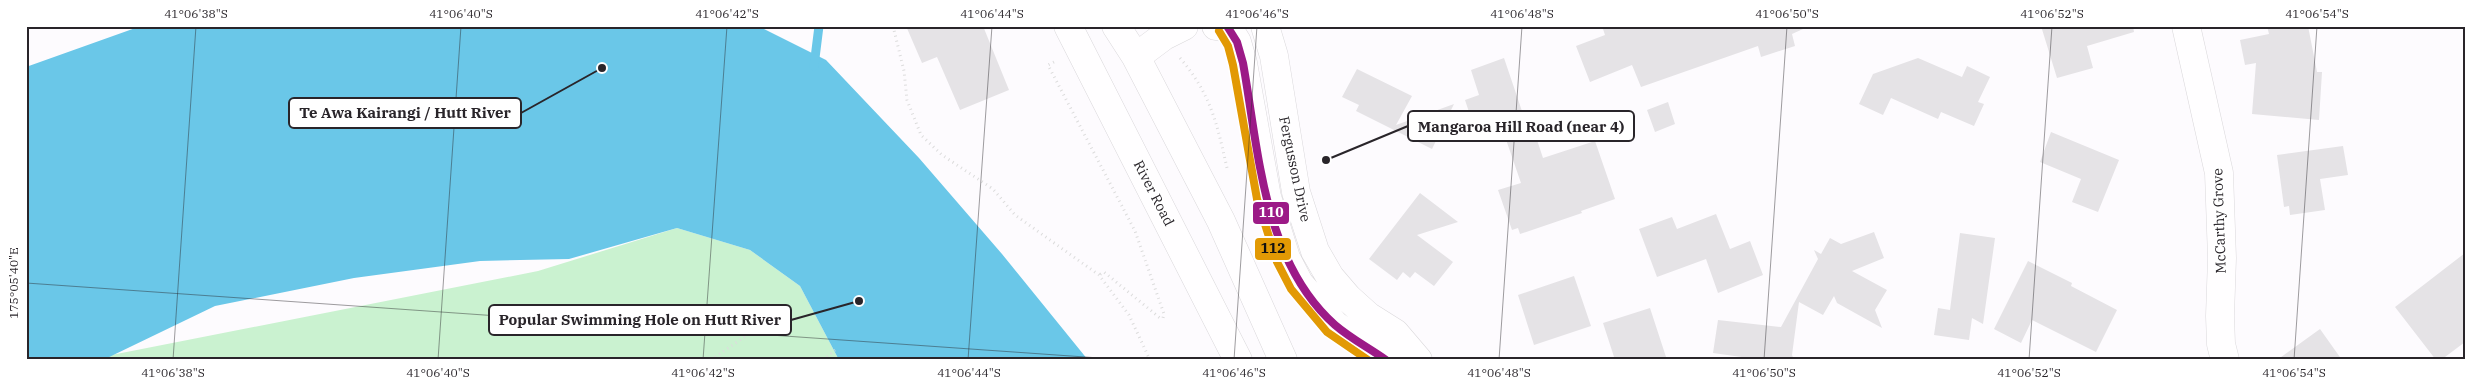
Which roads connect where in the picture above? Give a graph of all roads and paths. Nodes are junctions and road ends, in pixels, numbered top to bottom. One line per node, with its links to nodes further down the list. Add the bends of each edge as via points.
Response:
1 (893, 26): 11 (path, via 907,100 921,135 942,155 993,189 1015,215)
2 (1068, 26): 17 (main road, River Road)
3 (1116, 26): 8 (main road)
4 (2186, 26): 21 (main road, McCarthy Grove, via 2219,173 2220,326)
5 (1273, 28): 7 (main road); 20 (main road, Fergusson Drive, via 1296,192 1315,251 1330,277 1348,298 1395,334)
6 (1174, 31): 8 (main road); 10 (path, via 1213,109)
7 (1227, 31): 19 (main road, via 1244,63 1268,197 1286,258 1299,283 1335,325)
8 (1136, 57): 18 (main road, via 1220,220)
9 (1048, 65): 11 (path, via 1135,231 1163,318 1104,272)
10 (1229, 176)
11 (1099, 275): 16 (path, via 1129,315)
12 (750, 333): 14 (path)
13 (835, 350): 15 (path)
14 (711, 360)
15 (823, 360)
16 (1150, 360)
17 (1238, 360)
18 (1283, 360)
19 (1386, 360)
20 (1418, 360)
21 (2225, 360)

